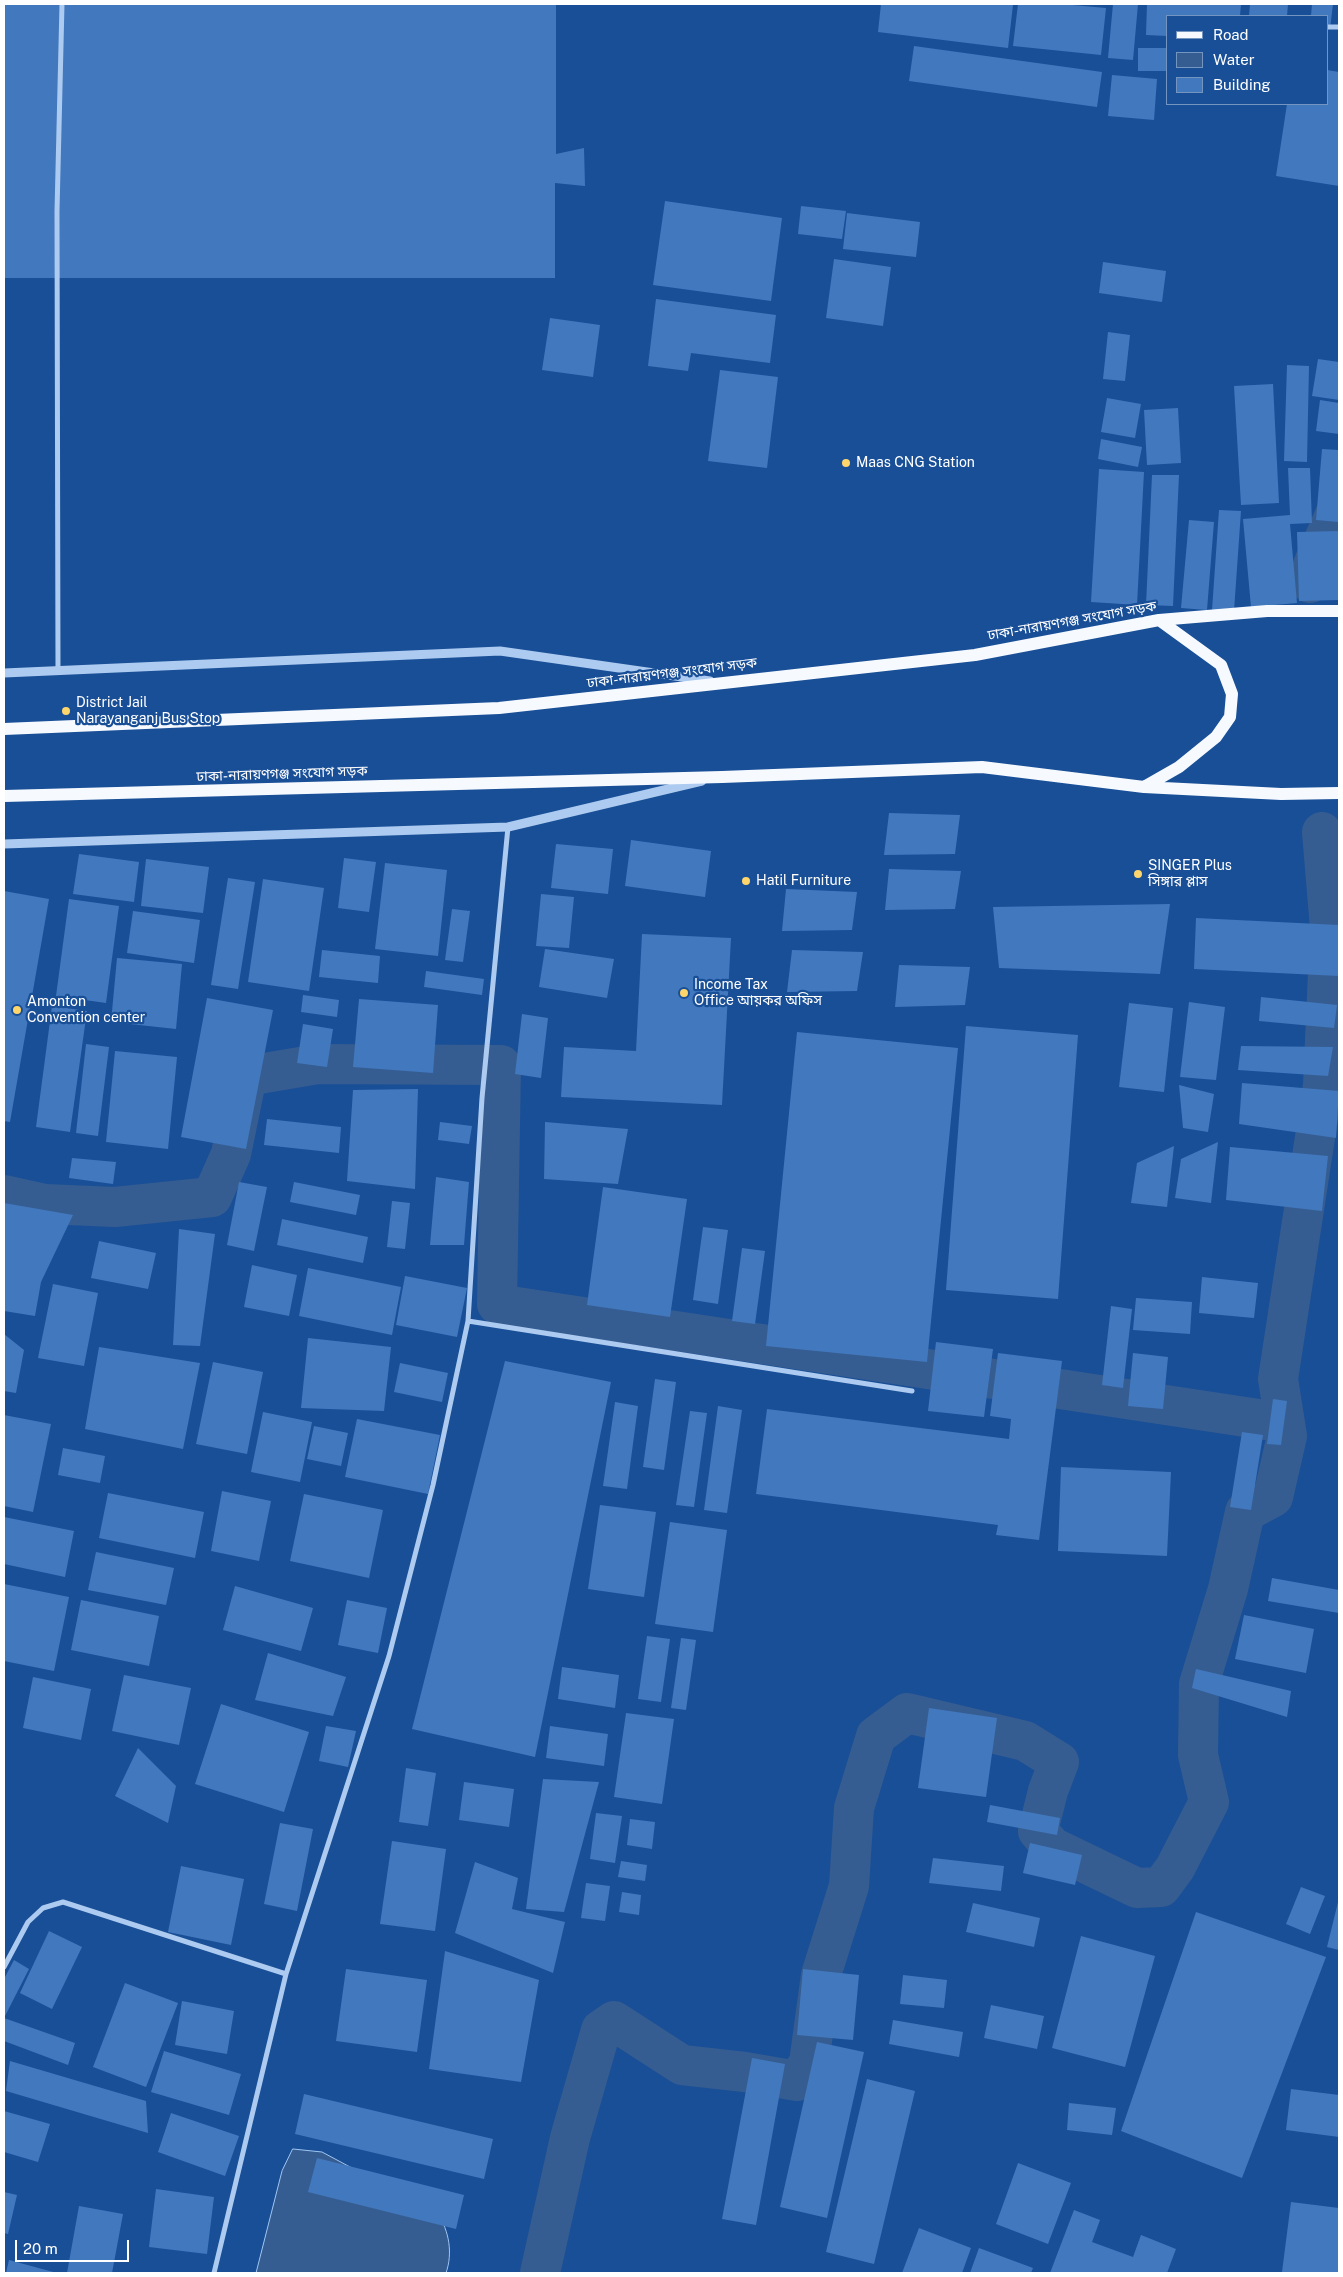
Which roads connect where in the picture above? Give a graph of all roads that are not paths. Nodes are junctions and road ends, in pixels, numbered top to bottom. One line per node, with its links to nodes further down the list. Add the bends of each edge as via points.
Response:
1 (62, 4): 4 (street, via 57,211)
2 (1339, 611): 3 (main road, ঢাকা-নারায়ণগঞ্জ সংযোগ সড়ক, via 1267,611)
3 (1159, 620): 6 (main road, ঢাকা-নারায়ণগঞ্জ সংযোগ সড়ক, via 975,655); 9 (main road, via 1221,665 1232,694 1230,717 1216,737 1179,767)
4 (58, 670): 5 (street); 6 (street, via 500,651)
5 (4, 673)
6 (723, 682): 7 (main road, ঢাকা-নারায়ণগঞ্জ সংযোগ সড়ক, via 499,708)
7 (4, 729)
8 (722, 777): 9 (main road, ঢাকা-নারায়ণগঞ্জ সংযোগ সড়ক, via 982,767); 11 (main road, ঢাকা-নারায়ণগঞ্জ সংযোগ সড়ক); 12 (street)
9 (1144, 787): 10 (main road, ঢাকা-নারায়ণগঞ্জ সংযোগ সড়ক, via 1281,794)
10 (1339, 793)
11 (4, 796)
12 (508, 828): 13 (street); 14 (street, via 482,1098)
13 (4, 844)
14 (468, 1321): 15 (street); 17 (street, via 433,1485 389,1656)
15 (912, 1391)
16 (4, 1967): 17 (street, via 28,1922 42,1908 63,1902)
17 (286, 1974): 18 (street)
18 (214, 2273)

